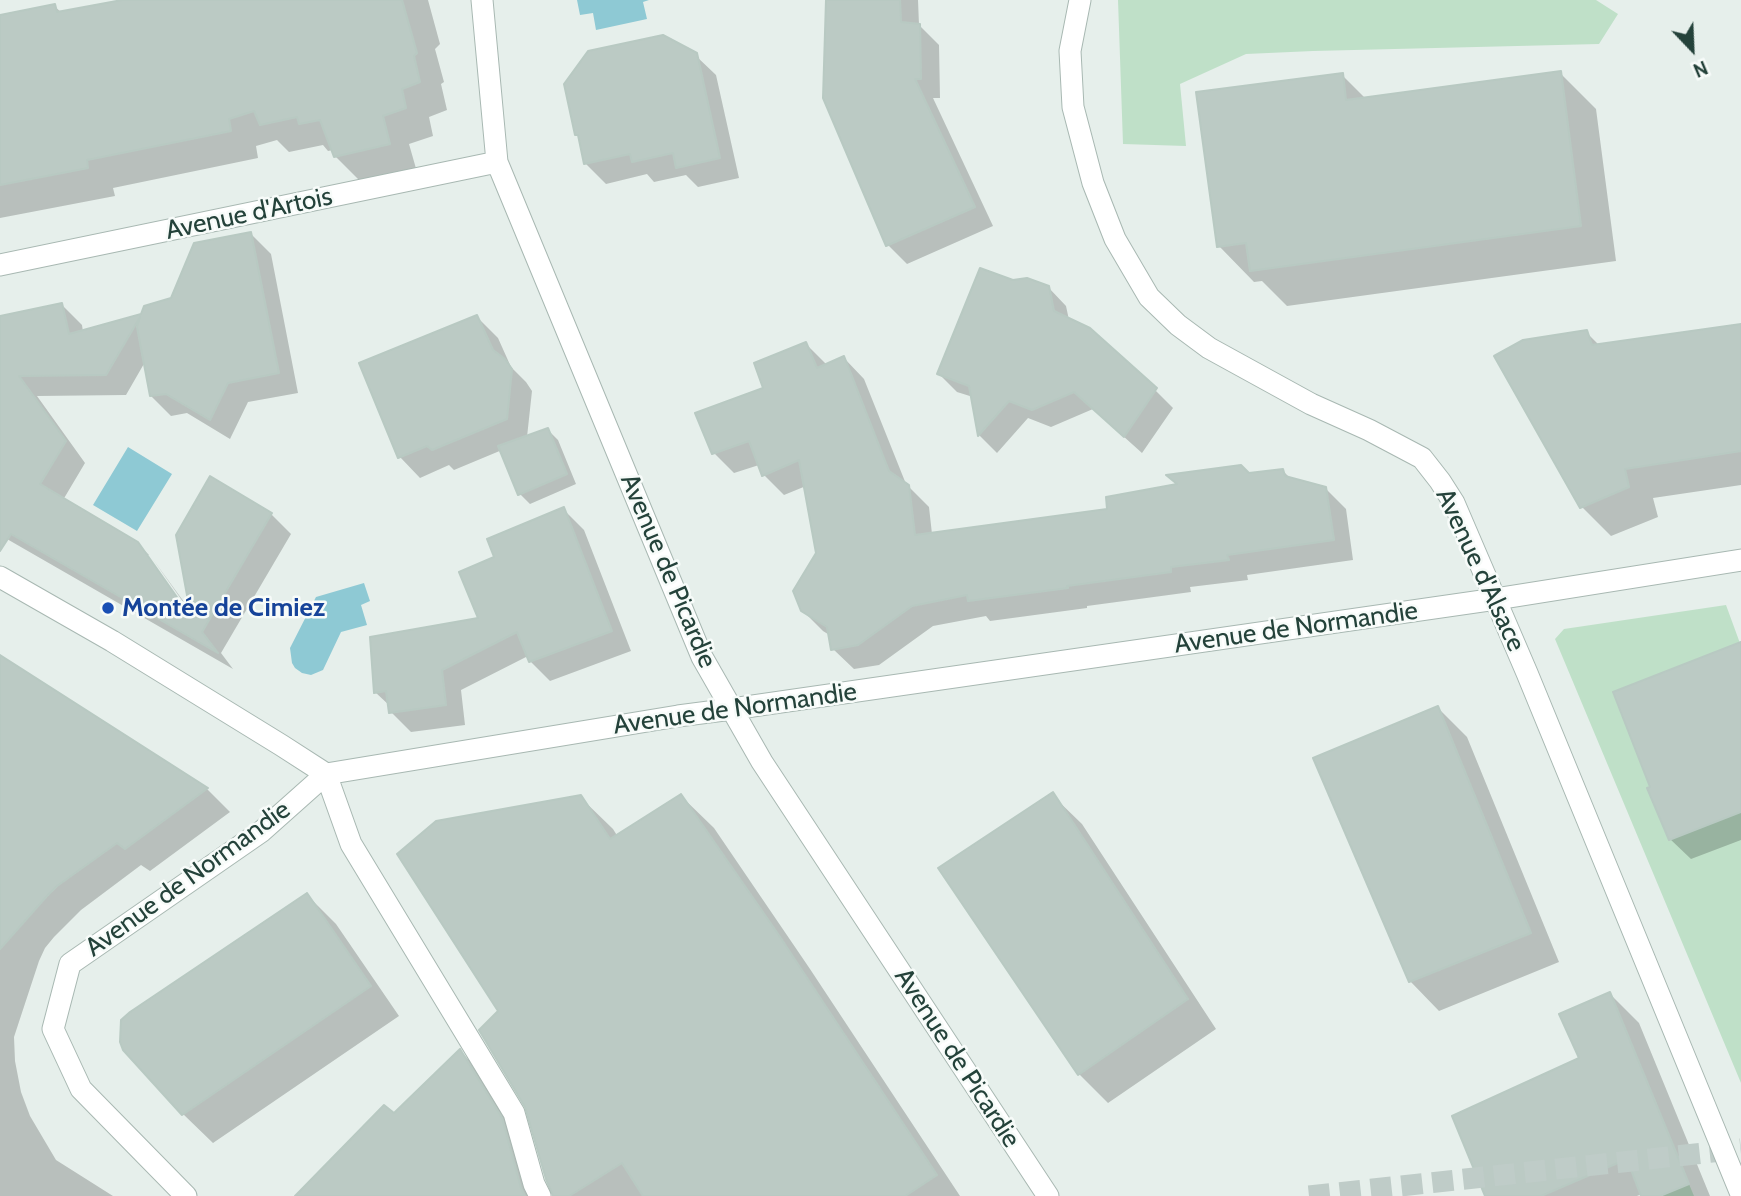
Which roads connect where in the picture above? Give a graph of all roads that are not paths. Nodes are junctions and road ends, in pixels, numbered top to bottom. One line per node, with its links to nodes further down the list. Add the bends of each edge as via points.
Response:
1 (482, 0): 3 (street, Avenue de Picardie)
2 (1080, 0): 7 (street, Avenue d'Alsace, via 1070,51 1073,107 1093,183 1115,239 1149,297 1209,348 1422,458 1454,503)
3 (498, 162): 4 (street, Avenue d'Artois); 8 (street, Avenue de Picardie, via 702,656)
4 (0, 265)
5 (1741, 560): 7 (street, Avenue de Normandie)
6 (0, 577): 9 (street)
7 (1496, 599): 8 (street, Avenue de Normandie); 10 (street, Avenue d'Alsace)
8 (732, 709): 9 (street, Avenue de Normandie); 13 (street, Avenue de Picardie, via 762,762)
9 (326, 774): 11 (street, Avenue de Normandie, via 262,831 70,964 53,1029 80,1089); 12 (street, via 351,844 514,1113)
10 (1741, 1194)
11 (186, 1196)
12 (540, 1196)
13 (1048, 1196)

